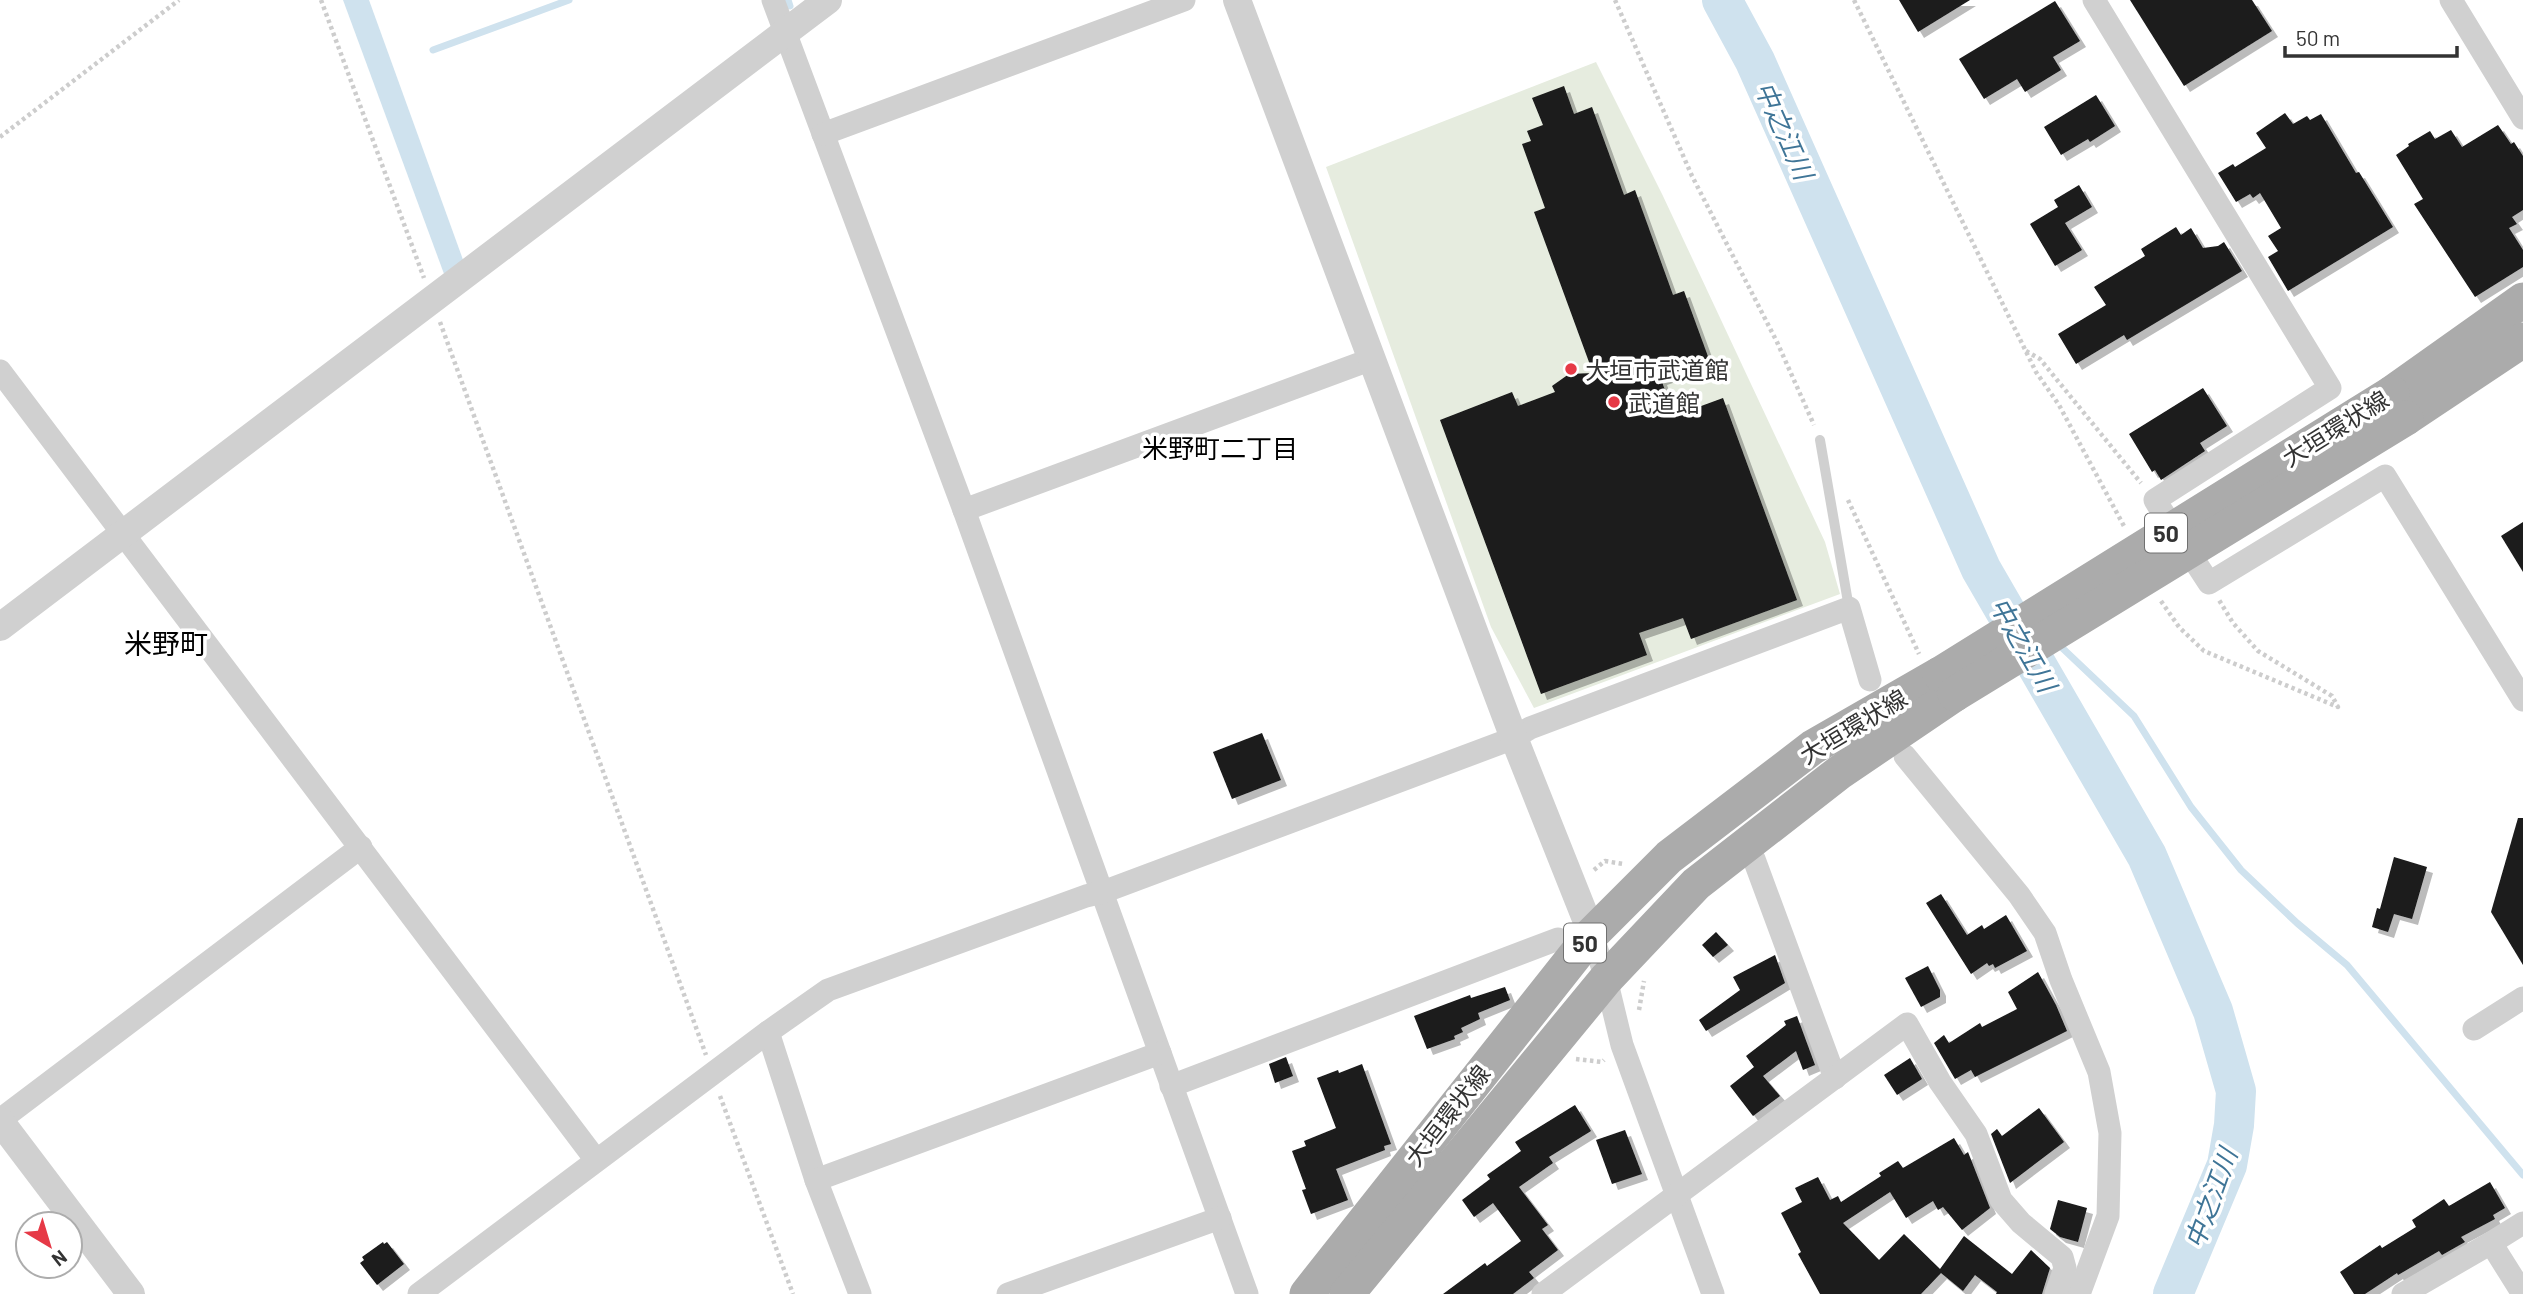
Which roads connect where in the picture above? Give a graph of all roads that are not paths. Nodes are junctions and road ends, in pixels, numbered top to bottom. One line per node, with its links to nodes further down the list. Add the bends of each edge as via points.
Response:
1 (773, 0): 7 (street)
2 (828, 0): 7 (street)
3 (1184, 0): 9 (street)
4 (1237, 0): 12 (street)
5 (2094, 0): 22 (street, via 2330,388 2155,500 2209,583 2385,475)
6 (2451, 0): 8 (street)
7 (785, 32): 9 (street); 17 (street)
8 (2523, 118)
9 (823, 134): 16 (street)
10 (2523, 300): 14 (main road, 大垣環状線 / 50)
11 (2523, 340): 14 (main road, 大垣環状線 / 50)
12 (1372, 359): 16 (street); 23 (street)
13 (0, 372): 17 (street)
14 (2399, 405): 20 (main road, 大垣環状線 / 50, bridge)
15 (1820, 440): 18 (lane)
16 (964, 510): 27 (street)
17 (122, 535): 19 (street); 25 (street)
18 (1849, 608): 21 (street); 23 (street, via 1530,728)
19 (0, 627)
20 (1939, 677): 28 (main road, 大垣環状線 / 50, via 1813,747); 29 (main road, 大垣環状線 / 50, via 1840,772 1696,884)
21 (1870, 680)
22 (2523, 700)
23 (1514, 738): 27 (street); 28 (street)
24 (1905, 756): 53 (street, via 2020,895 2045,933 2099,1072 2110,1133 2108,1216)
25 (361, 847): 36 (street); 37 (street)
26 (1754, 859): 34 (street)
27 (1103, 892): 32 (street, via 828,990); 33 (street)
28 (1575, 936): 29 (street); 35 (street); 48 (main road, 大垣環状線 / 50)
29 (1606, 979): 39 (street, via 1622,1045); 49 (main road, 大垣環状線 / 50)
30 (2523, 998): 31 (street)
31 (2474, 1029)
32 (764, 1035): 37 (street); 38 (street)
33 (1160, 1053): 35 (street); 38 (street)
34 (1835, 1078): 39 (street); 52 (street, via 1908,1024 1976,1134 2001,1200 2062,1257 2065,1268)
35 (1171, 1086): 40 (street)
36 (0, 1121): 43 (street)
37 (596, 1160): 44 (street)
38 (816, 1180): 45 (street)
39 (1675, 1194): 50 (street); 51 (street)
40 (1220, 1218): 46 (street); 47 (street)
41 (2523, 1223): 42 (street)
42 (2491, 1243): 54 (street); 55 (street)
43 (131, 1294)
44 (419, 1294)
45 (860, 1294)
46 (1008, 1294)
47 (1247, 1294)
48 (1307, 1294)
49 (1347, 1294)
50 (1543, 1294)
51 (1713, 1294)
52 (2056, 1294)
53 (2079, 1294)
54 (2403, 1294)
55 (2523, 1294)

